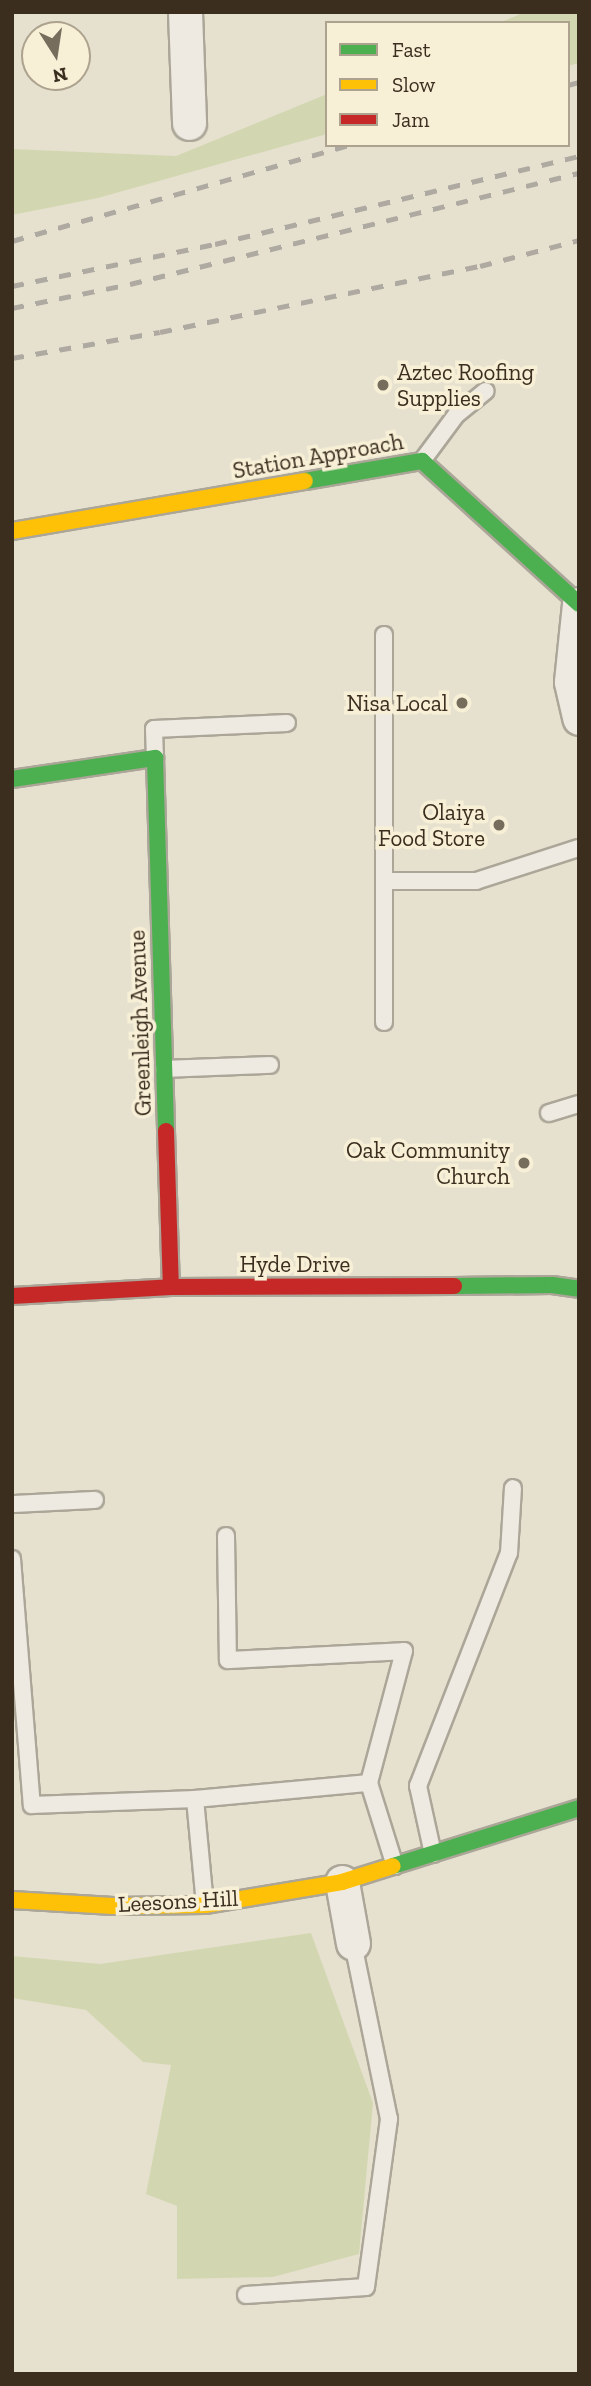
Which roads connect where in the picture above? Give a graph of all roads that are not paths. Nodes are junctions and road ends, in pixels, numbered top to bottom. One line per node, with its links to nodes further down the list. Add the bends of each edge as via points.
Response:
1 (185, 12): 2 (street)
2 (189, 123)
3 (486, 391): 4 (lane, via 456,415)
4 (422, 461): 5 (street, Station Approach); 6 (street, Station Approach)
5 (12, 531)
6 (579, 604): 8 (street, via 571,682)
7 (384, 635): 13 (lane)
8 (579, 719)
9 (287, 723): 10 (lane, via 154,729)
10 (155, 758): 11 (street); 16 (street, Greenleigh Avenue)
11 (12, 779)
12 (579, 848): 13 (lane, via 476,881)
13 (384, 881): 14 (lane)
14 (384, 1022)
15 (270, 1065): 16 (lane)
16 (164, 1069): 19 (street, Greenleigh Avenue)
17 (579, 1104): 18 (lane)
18 (549, 1113)
19 (171, 1287): 20 (street, Hyde Drive, via 552,1285); 21 (street, Hyde Drive)
20 (579, 1289)
21 (12, 1296)
22 (513, 1488): 30 (lane, via 509,1553 418,1786)
23 (95, 1500): 24 (lane)
24 (12, 1504)
25 (226, 1536): 27 (lane, via 228,1660 404,1651)
26 (12, 1559): 28 (lane, via 32,1805)
27 (369, 1783): 28 (lane); 31 (lane)
28 (195, 1798): 34 (lane)
29 (579, 1808): 30 (street, Leesons Hill)
30 (433, 1854): 31 (street, Leesons Hill)
31 (395, 1866): 32 (street, Leesons Hill)
32 (342, 1882): 34 (street, Leesons Hill); 35 (street)
33 (12, 1900): 34 (street, Leesons Hill)
34 (205, 1905)
35 (353, 1943): 36 (lane, via 389,2119 366,2287)
36 (246, 2295)

